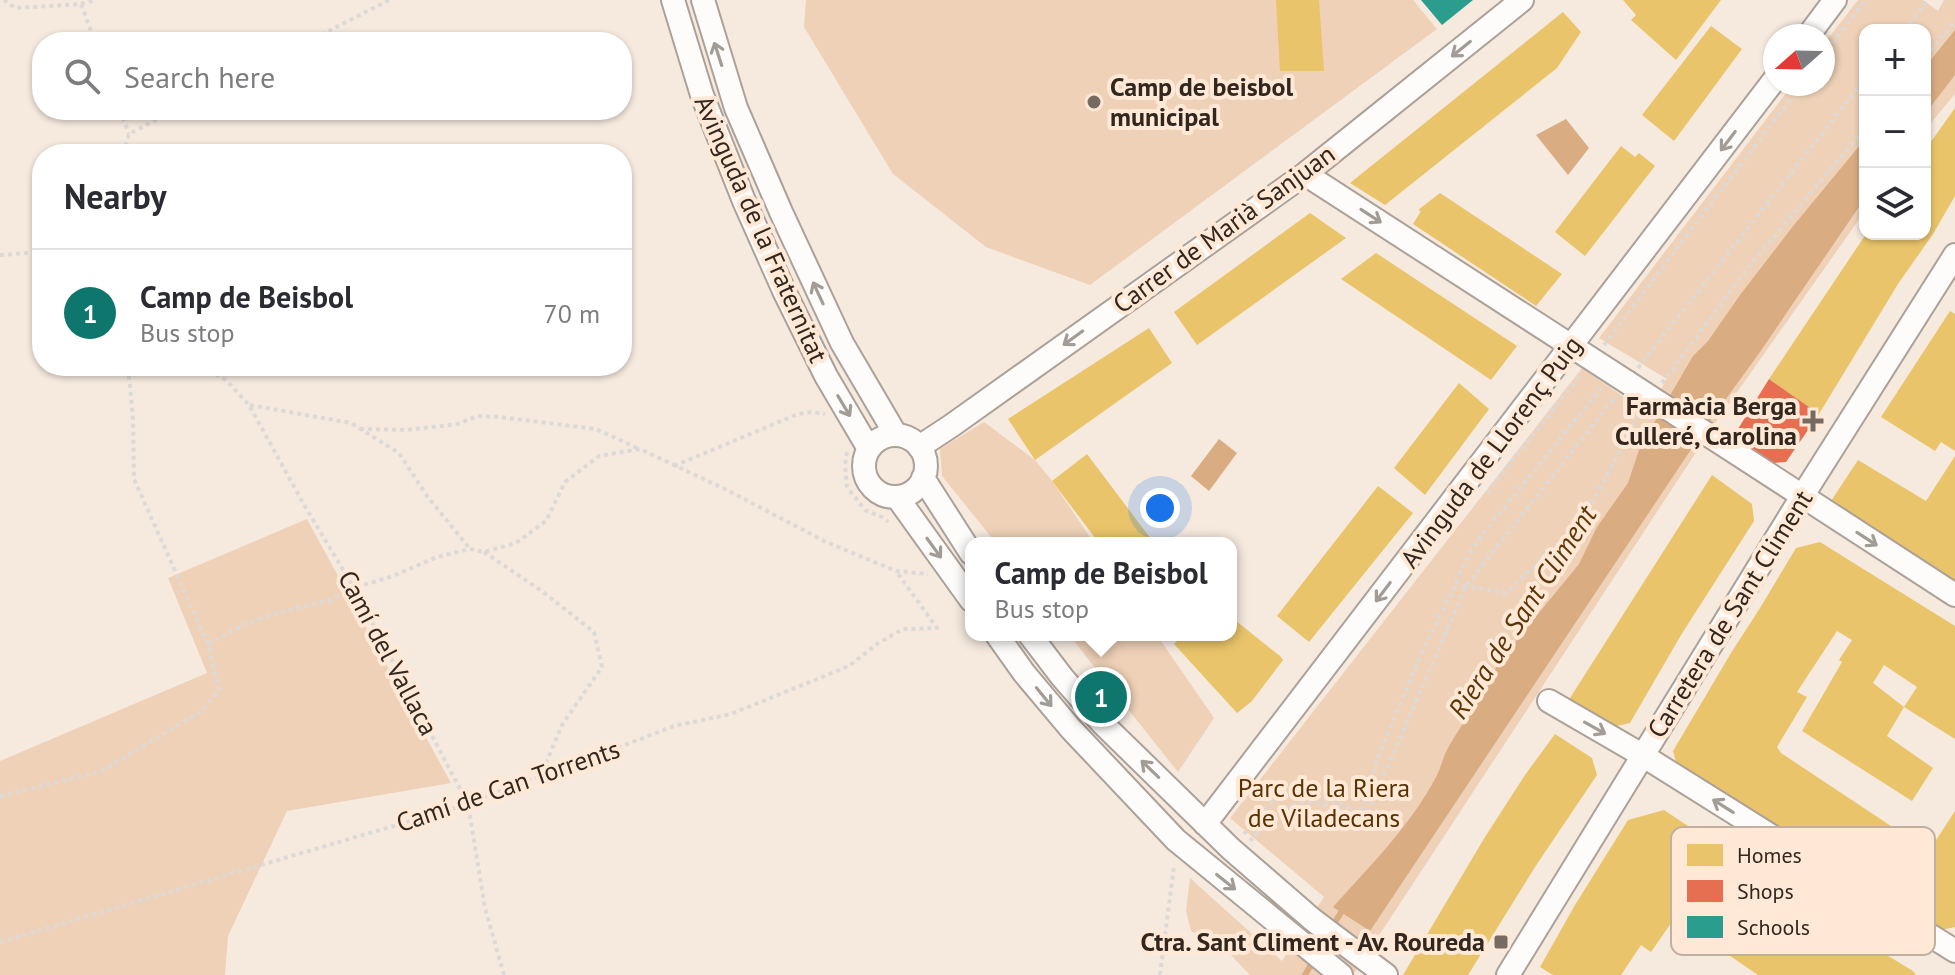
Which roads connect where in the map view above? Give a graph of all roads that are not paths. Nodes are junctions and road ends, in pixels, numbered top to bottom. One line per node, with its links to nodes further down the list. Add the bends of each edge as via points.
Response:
1 (673, 0): 13 (street, Avinguda de la Fraternitat, one-way to 13, via 702,95 744,201)
2 (703, 0): 11 (street, Avinguda de la Fraternitat, one-way to 2, via 842,343 781,212 736,108)
3 (1522, 0): 7 (street, Carrer de Marià Sanjuan, one-way to 7)
4 (1835, 0): 5 (street)
5 (1817, 24)
6 (1763, 95): 10 (street, Avinguda de Llorenç Puig, one-way to 10)
7 (1305, 174): 10 (street, one-way to 10); 12 (street, Carrer de Marià Sanjuan, one-way to 12)
8 (1955, 255): 9 (street, Carretera de Sant Climent)
9 (1946, 286): 15 (street, Carretera de Sant Climent)
10 (1573, 345): 15 (street, bridge); 24 (street, Avinguda de Llorenç Puig, one-way to 24)
11 (896, 435): 12 (street); 13 (street)
12 (919, 447): 14 (street, via 925,462)
13 (858, 448): 16 (street, via 869,482)
14 (923, 478): 16 (street, via 913,491); 17 (street)
15 (1803, 495): 19 (street, one-way to 19); 23 (street, Carretera de Sant Climent)
16 (897, 497): 18 (street, one-way to 18)
17 (965, 544)
18 (965, 592)
19 (1955, 595)
20 (1001, 641): 28 (street, one-way to 28, via 1071,729 1176,840)
21 (1035, 641): 24 (street, one-way to 21, via 1103,724)
22 (1549, 701): 23 (street, one-way to 23)
23 (1642, 755): 25 (street, one-way to 23); 30 (street, Carretera de Sant Climent)
24 (1205, 824): 29 (street, via 1313,920)
25 (1757, 827)
26 (1935, 938): 27 (street, one-way to 26)
27 (1955, 951)
28 (1341, 975)
29 (1386, 975)
30 (1508, 975)

